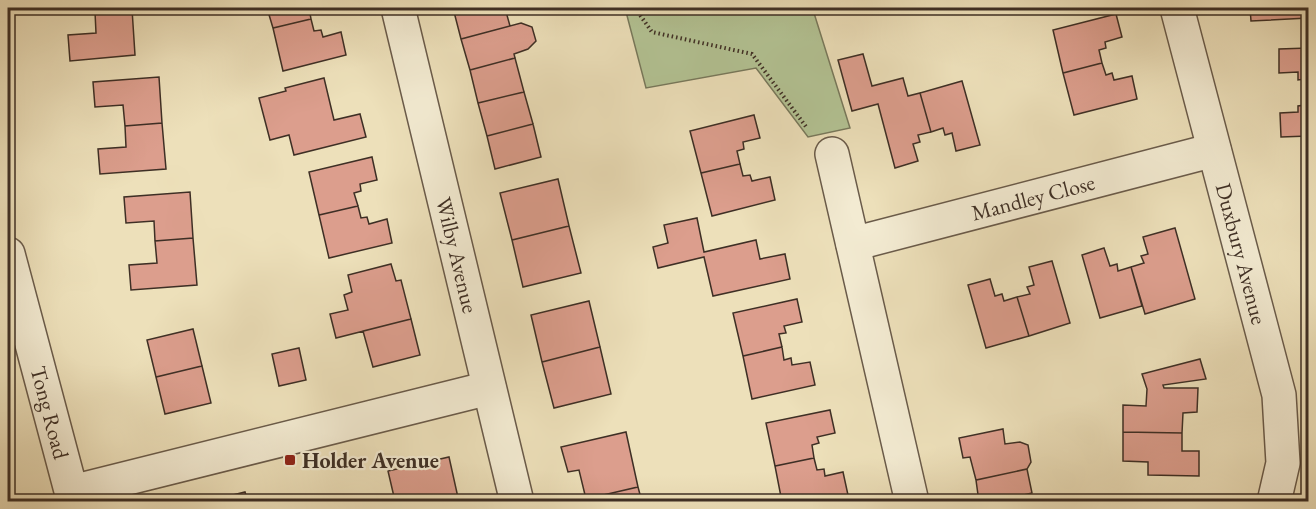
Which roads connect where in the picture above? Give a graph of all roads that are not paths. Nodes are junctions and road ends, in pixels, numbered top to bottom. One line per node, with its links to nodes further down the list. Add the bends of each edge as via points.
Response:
1 (398, 8): 7 (street, Wilby Avenue)
2 (1177, 8): 3 (street, Duxbury Avenue)
3 (1214, 150): 5 (street, Mandley Close); 11 (street, Duxbury Avenue, via 1279,395 1283,463)
4 (832, 154): 5 (street)
5 (853, 244): 10 (street)
6 (8, 254): 8 (street, Tong Road)
7 (489, 388): 8 (street); 9 (street, Wilby Avenue)
8 (73, 497)
9 (517, 501)
10 (912, 501)
11 (1274, 501)

